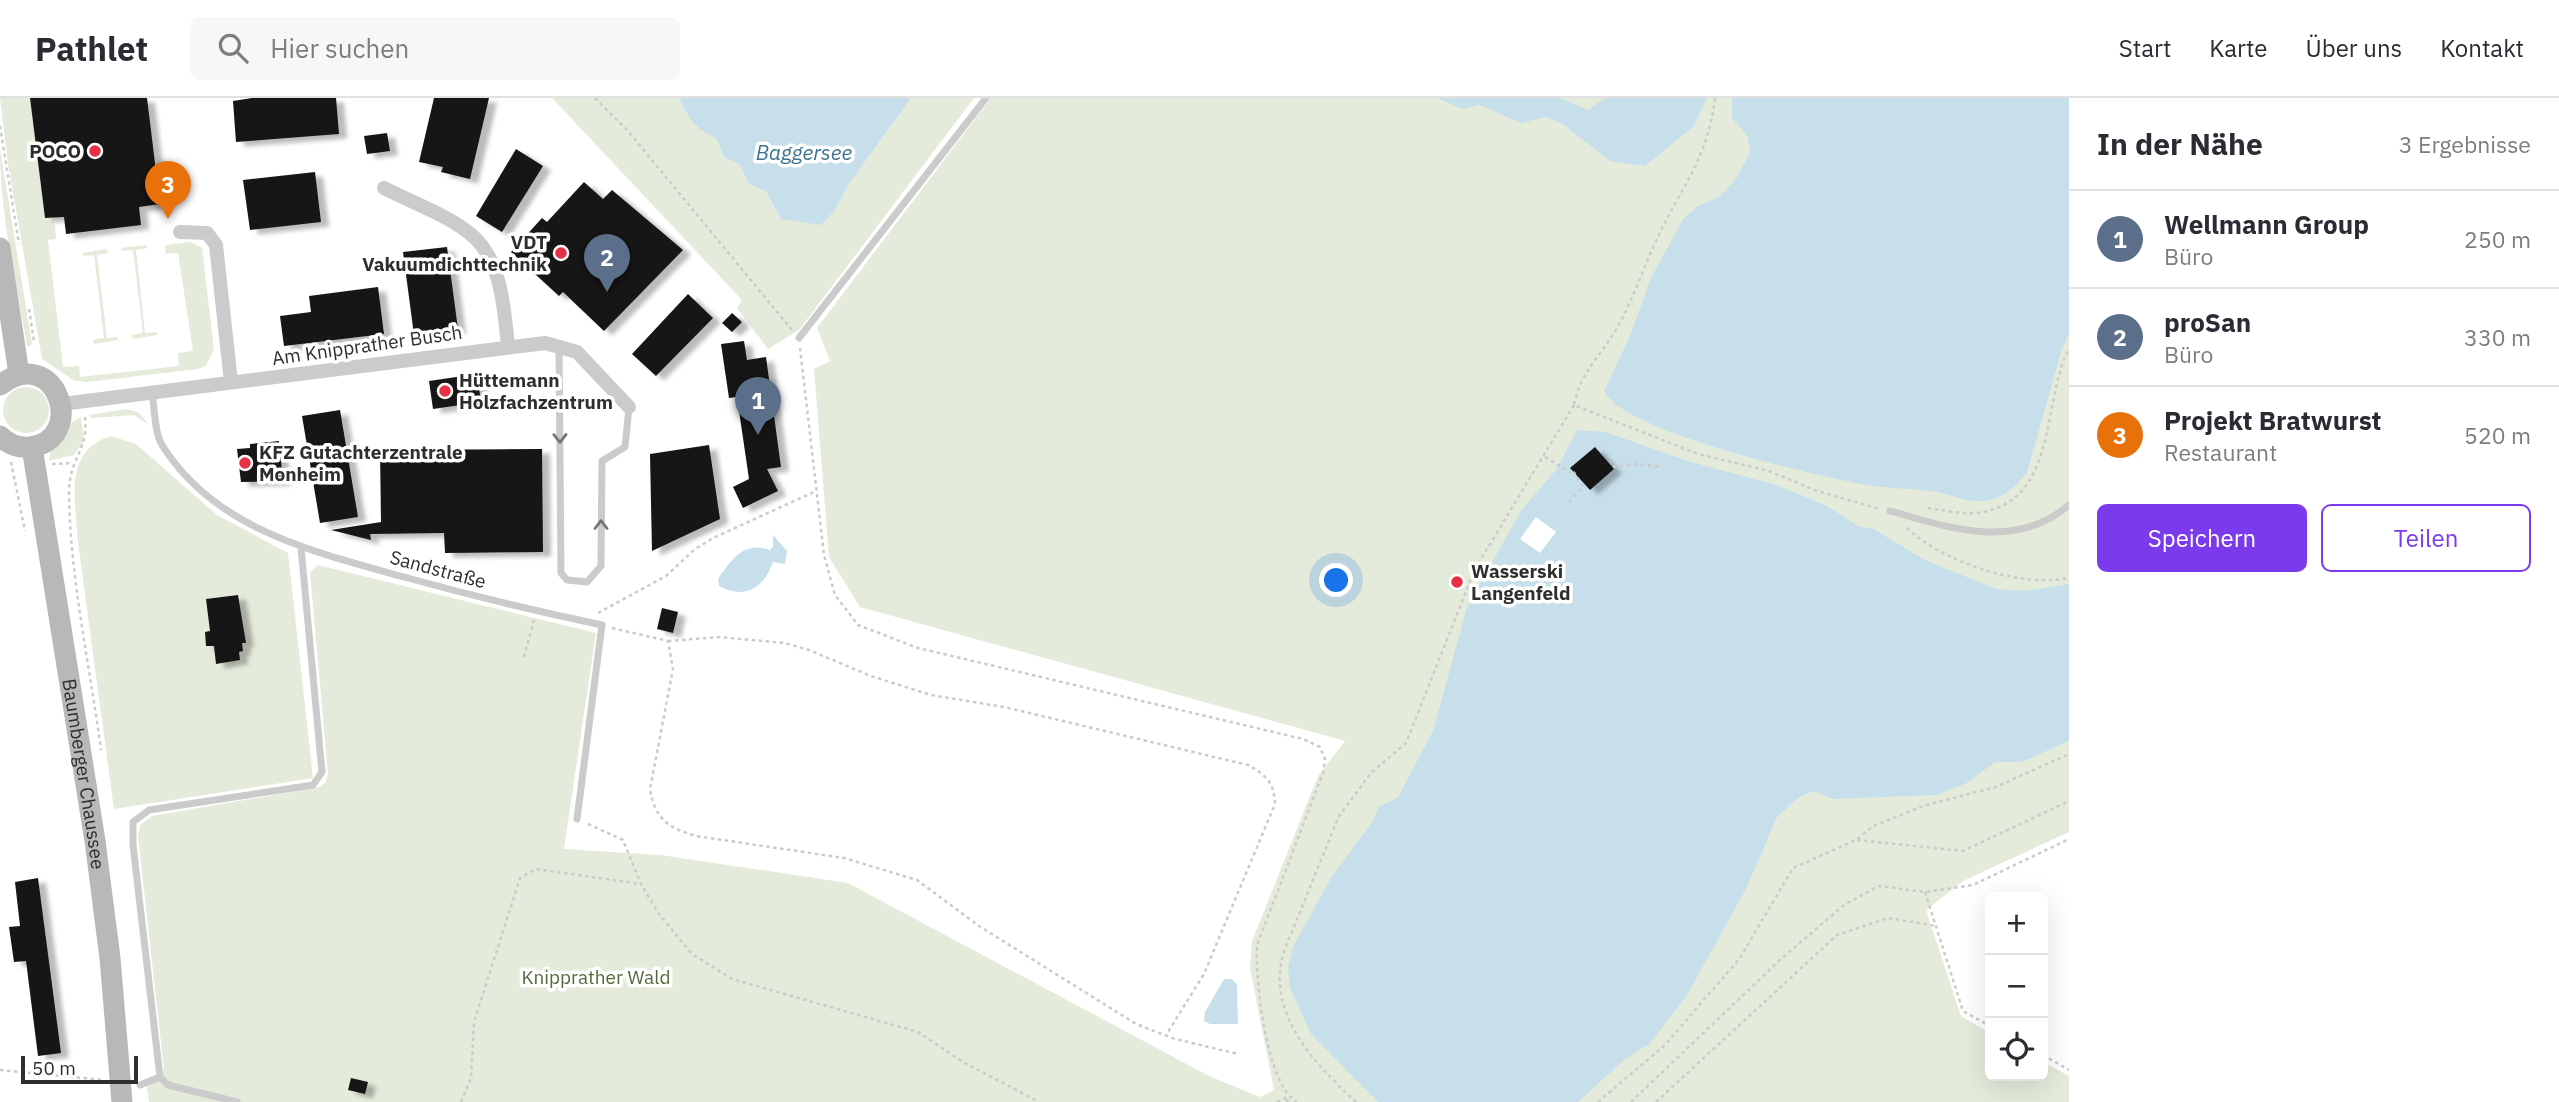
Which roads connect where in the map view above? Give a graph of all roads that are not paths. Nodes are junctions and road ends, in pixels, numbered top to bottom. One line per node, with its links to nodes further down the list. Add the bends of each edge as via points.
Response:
1 (986, 98): 5 (lane)
2 (384, 188): 6 (street, via 475,238 495,270)
3 (180, 232): 9 (street, via 207,233 216,245)
4 (10, 246): 8 (street)
5 (799, 338)
6 (508, 345): 7 (street, Am Knipprather Busch); 9 (street, Am Knipprather Busch)
7 (559, 346): 12 (street, Am Knipprather Busch, via 577,352); 12 (lane, one-way to 12, via 561,573 567,580 587,582 601,566 602,461 625,447)
8 (9, 380): 11 (street, via 30,374 51,384)
9 (231, 382): 10 (street, Am Knipprather Busch)
10 (152, 393): 11 (street, Am Knipprather Busch); 17 (lane, Sandstraße, via 160,442 183,474 243,521)
11 (72, 403): 14 (street, via 58,427 43,443)
12 (629, 407)
13 (0, 436): 14 (street, via 18,447)
14 (32, 447): 20 (street, Baumberger Chaussee, via 95,841)
15 (2069, 506): 16 (lane, via 2029,529 1998,535)
16 (1890, 511)
17 (301, 548): 18 (lane, Sandstraße, via 602,625); 19 (lane, via 322,772 313,785 149,810 133,822)
18 (577, 819)
19 (160, 1077): 20 (lane); 21 (lane, via 167,1085)
20 (127, 1090)
21 (237, 1102)

